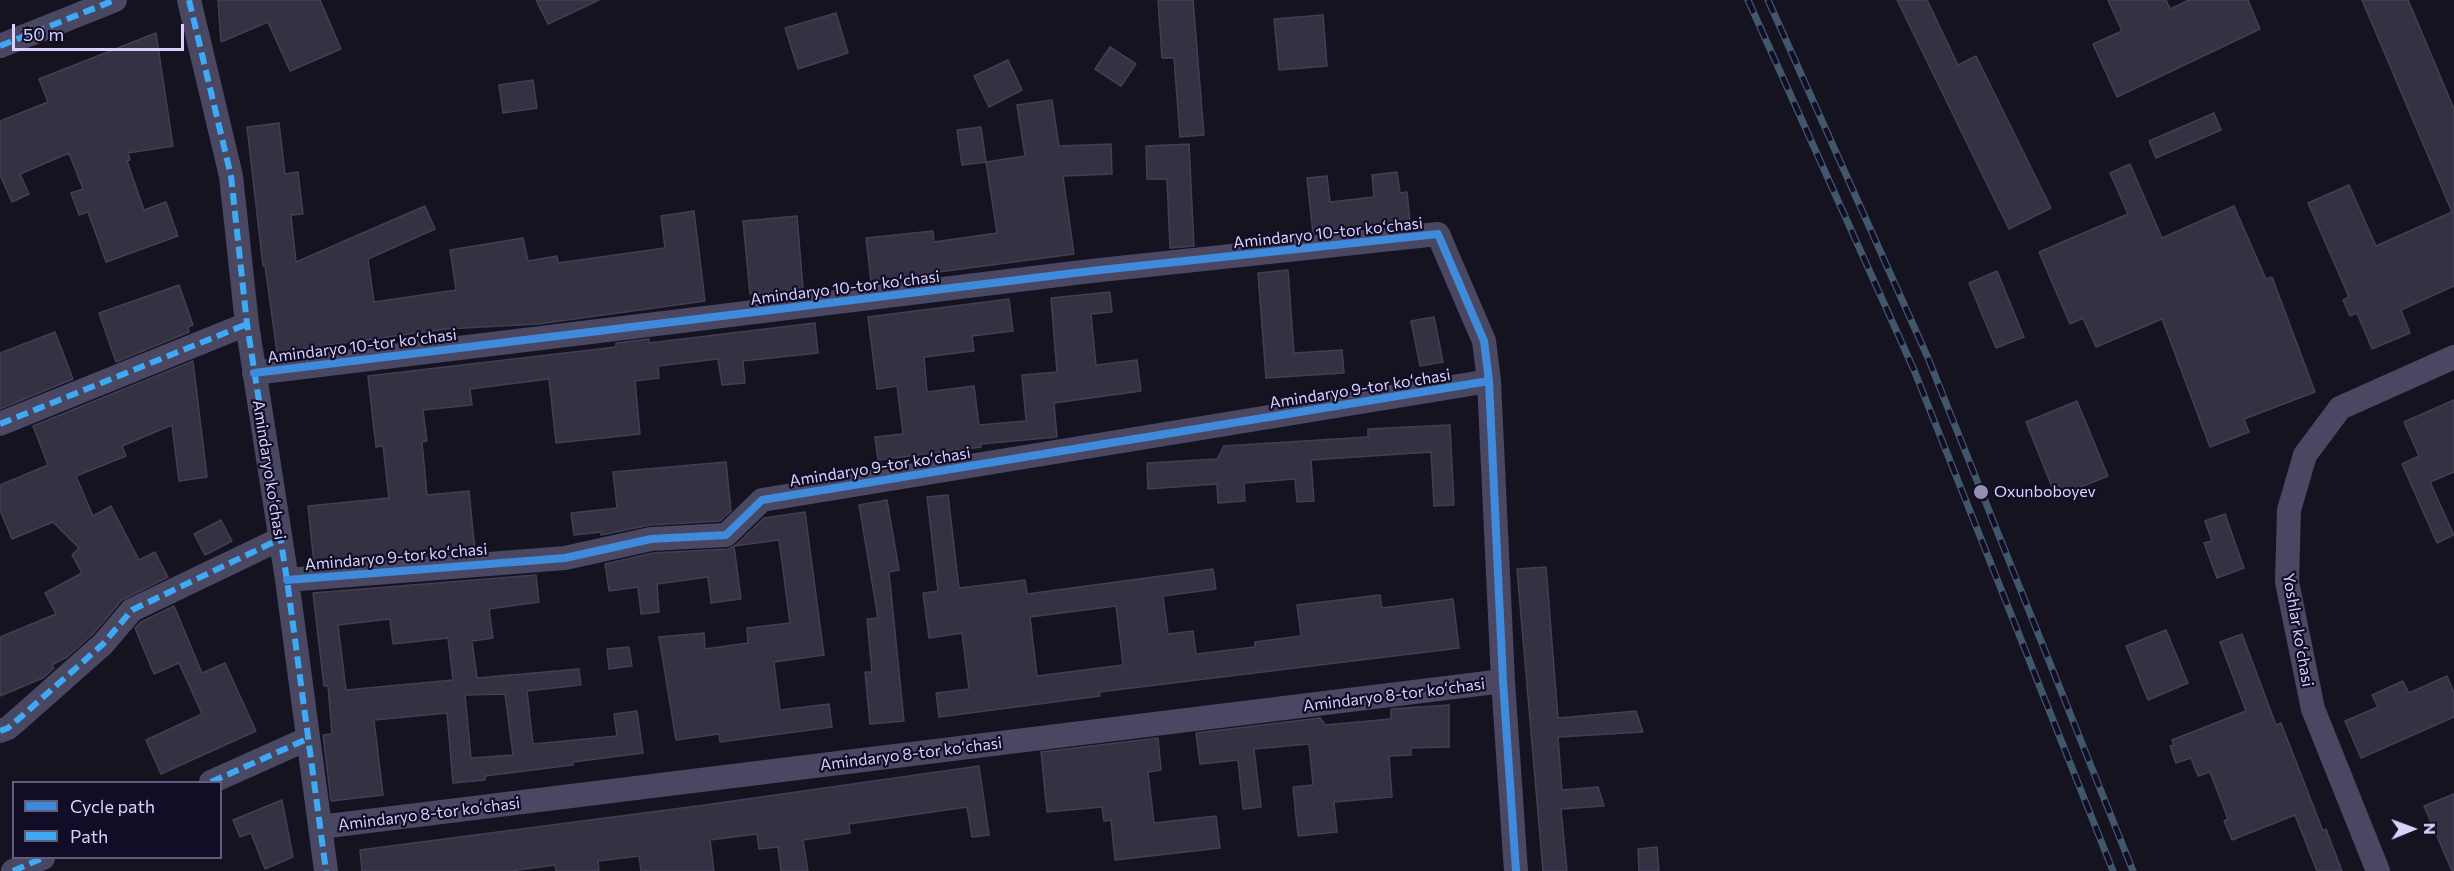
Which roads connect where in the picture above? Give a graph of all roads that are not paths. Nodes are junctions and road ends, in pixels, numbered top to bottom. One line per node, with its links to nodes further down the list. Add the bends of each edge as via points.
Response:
1 (115, 0): 3 (street)
2 (189, 0): 4 (street, Amindaryo koʻchasi, via 231,176)
3 (0, 46)
4 (247, 324): 6 (street, Amindaryo koʻchasi); 8 (street)
5 (2454, 357): 20 (street, Yoshlar koʻchasi, via 2340,408 2305,455 2289,510 2287,582 2313,709)
6 (254, 373): 7 (street, Amindaryo 10-tor koʻchasi, via 1091,271 1438,234 1484,341); 9 (street, Amindaryo koʻchasi)
7 (1489, 381): 10 (street, Amindaryo 9-tor koʻchasi, via 762,500 726,535 651,539 565,558); 11 (street)
8 (0, 424)
9 (280, 539): 10 (street, Amindaryo koʻchasi); 12 (street, via 132,610 103,644)
10 (287, 580): 13 (street, Amindaryo koʻchasi)
11 (1503, 681): 15 (street, Amindaryo 8-tor koʻchasi); 19 (street)
12 (0, 731)
13 (307, 740): 14 (street); 15 (street, Amindaryo koʻchasi)
14 (215, 781)
15 (320, 827): 18 (street, Amindaryo koʻchasi)
16 (41, 859): 17 (street)
17 (13, 871)
18 (326, 871)
19 (1516, 871)
20 (2378, 871)

